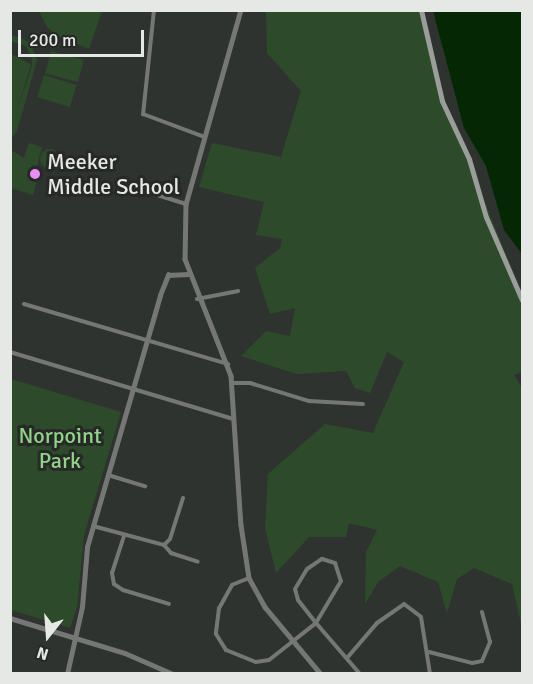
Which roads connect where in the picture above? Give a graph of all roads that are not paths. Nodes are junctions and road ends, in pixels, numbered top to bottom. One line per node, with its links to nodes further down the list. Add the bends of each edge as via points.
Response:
1 (154, 10): 4 (street, via 143,114)
2 (241, 10): 4 (street)
3 (421, 10): 10 (main road, via 442,101 469,159 486,217)
4 (205, 137): 6 (street)
5 (125, 185): 6 (street)
6 (186, 204): 7 (street, via 183,243)
7 (188, 274): 9 (street); 12 (street, via 168,275)
8 (238, 291): 9 (street)
9 (197, 299): 14 (street)
10 (522, 300)
11 (24, 304): 12 (street)
12 (147, 341): 14 (street); 16 (street)
13 (10, 352): 16 (street)
14 (228, 364): 15 (street)
15 (232, 383): 17 (street, via 250,383 309,401); 18 (street)
16 (133, 389): 18 (street); 19 (street)
17 (363, 404)
18 (235, 419): 26 (street, via 241,525)
19 (108, 474): 20 (street); 22 (street)
20 (145, 486)
21 (183, 498): 24 (street)
22 (93, 526): 23 (street); 31 (street)
23 (124, 536): 24 (street); 27 (street, via 112,573 117,587)
24 (164, 545): 25 (street, via 171,553)
25 (198, 562)
26 (249, 578): 32 (street, via 265,607); 32 (street, via 232,585 224,597 216,626 221,644 233,655 263,662)
27 (168, 604)
28 (482, 612): 33 (street, via 490,642 482,661 472,663)
29 (10, 618): 31 (street)
30 (316, 623): 30 (street, via 340,584 339,569 329,560 314,562 296,589 298,600); 32 (street); 34 (street)
31 (75, 637): 35 (street); 36 (street)
32 (294, 641): 38 (street)
33 (429, 652): 34 (street, via 419,614 402,604 376,623); 40 (street)
34 (347, 658): 39 (street)
35 (166, 672): 37 (street)
36 (67, 674)
37 (173, 674)
38 (321, 674)
39 (360, 674)
40 (430, 674)

